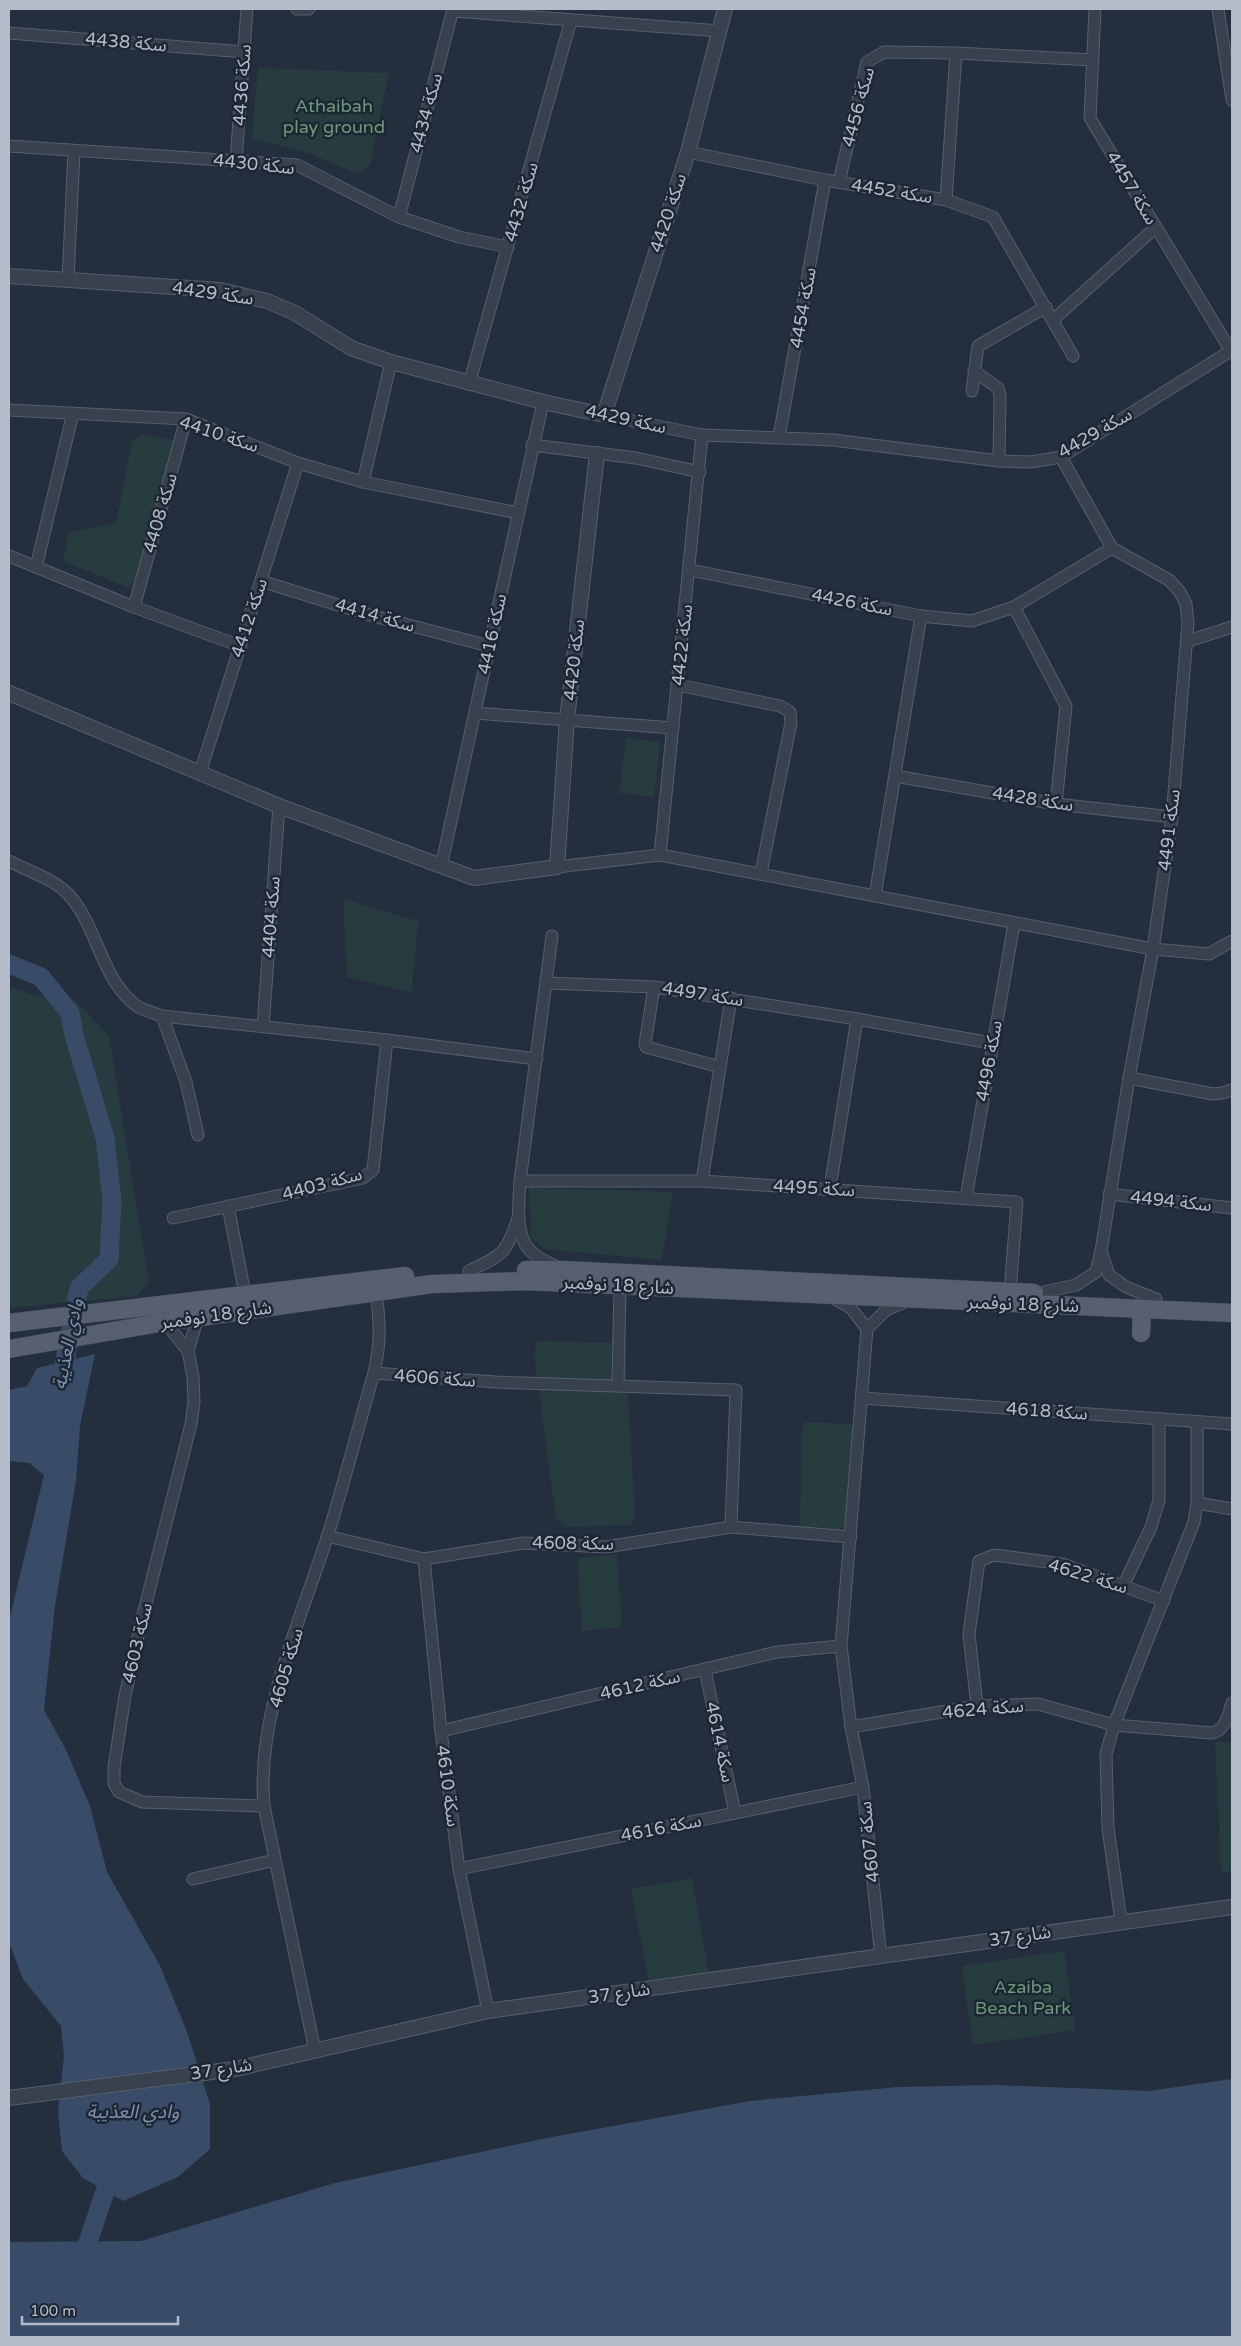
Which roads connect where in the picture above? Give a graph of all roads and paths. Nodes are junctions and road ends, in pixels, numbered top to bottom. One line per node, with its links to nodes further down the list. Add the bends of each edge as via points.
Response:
1 (248, 9): 11 (street, سكة 4436)
2 (297, 9): 3 (street)
3 (309, 9)
4 (725, 9): 9 (street, سكة 4420)
5 (1095, 9): 13 (street, سكة 4457)
6 (1218, 9): 14 (street)
7 (453, 10): 8 (street); 22 (street, سكة 4434)
8 (571, 20): 9 (street); 24 (street, سكة 4432)
9 (720, 31): 17 (street, سكة 4420)
10 (9, 33): 11 (street, سكة 4438)
11 (244, 52): 18 (street, سكة 4436)
12 (956, 53): 13 (street, سكة 4456); 20 (street, سكة 4456, via 884,52 867,62); 21 (street)
13 (1093, 60): 23 (street, سكة 4457, via 1090,118)
14 (1232, 100)
15 (9, 146): 16 (street, سكة 4430)
16 (74, 151): 18 (street, سكة 4430); 26 (street)
17 (688, 152): 19 (street, سكة 4452); 38 (street, سكة 4420)
18 (236, 161): 22 (street, سكة 4430, via 297,165)
19 (825, 180): 20 (street, سكة 4452); 41 (street, سكة 4454)
20 (839, 182): 21 (street, سكة 4452)
21 (946, 200): 27 (street, سكة 4452, via 994,217)
22 (399, 217): 24 (street, سكة 4430, via 458,237)
23 (1155, 228): 28 (street); 29 (street, سكة 4457)
24 (508, 247): 33 (street, سكة 4432)
25 (9, 276): 26 (street, سكة 4429)
26 (68, 280): 31 (street, سكة 4429, via 241,294 267,301 351,348)
27 (1046, 307): 28 (street, سكة 4452); 32 (street, via 978,346)
28 (1053, 320): 30 (street, سكة 4452)
29 (1232, 350): 44 (street, سكة 4429)
30 (1073, 356)
31 (391, 362): 33 (street, سكة 4429); 48 (street)
32 (974, 371): 34 (street); 45 (street, via 998,388 1000,395)
33 (469, 384): 35 (street, سكة 4429)
34 (972, 391)
35 (543, 402): 38 (street, سكة 4429); 42 (street, سكة 4416)
36 (9, 410): 37 (street, سكة 4410)
37 (73, 413): 39 (street, سكة 4410); 52 (street)
38 (604, 415): 40 (street, سكة 4429)
39 (186, 419): 46 (street, سكة 4410); 55 (street, سكة 4408)
40 (702, 435): 41 (street, سكة 4429); 47 (street, سكة 4422)
41 (779, 437): 45 (street, سكة 4429, via 833,440)
42 (532, 444): 43 (street); 49 (street, سكة 4416)
43 (597, 454): 47 (street, via 636,458); 65 (street, سكة 4420)
44 (1061, 456): 45 (street, سكة 4429, via 1031,462); 50 (street)
45 (999, 461)
46 (298, 463): 48 (street, سكة 4410); 54 (street, سكة 4412)
47 (700, 472): 53 (street, سكة 4422)
48 (364, 482): 49 (street, سكة 4410)
49 (518, 513): 61 (street, سكة 4416)
50 (1112, 548): 56 (street, سكة 4426); 59 (street, سكة 4491, via 1169,580 1180,592 1186,604)
51 (9, 556): 52 (street)
52 (36, 567): 55 (street)
53 (690, 570): 57 (street, سكة 4426); 62 (street, سكة 4422)
54 (261, 581): 60 (street, سكة 4412); 61 (street, سكة 4414, via 370,615)
55 (134, 607): 60 (street)
56 (1014, 607): 57 (street, سكة 4426, via 972,621); 69 (street, via 1066,706)
57 (920, 616): 68 (street)
58 (1232, 627): 59 (street)
59 (1188, 641): 71 (street, سكة 4491)
60 (240, 646): 67 (street, سكة 4412)
61 (489, 646): 64 (street, سكة 4416)
62 (678, 685): 66 (street, سكة 4422); 76 (street, via 780,706 790,712 791,723)
63 (9, 693): 67 (street)
64 (475, 713): 65 (street); 74 (street, سكة 4416)
65 (567, 720): 66 (street); 75 (street, سكة 4420)
66 (673, 728): 72 (street, سكة 4422)
67 (200, 774): 70 (street)
68 (895, 776): 69 (street, سكة 4428); 77 (street)
69 (1056, 804): 71 (street, سكة 4428)
70 (279, 806): 74 (street); 87 (street, سكة 4404)
71 (1172, 817): 81 (street, سكة 4491)
72 (660, 855): 75 (street); 76 (street)
73 (9, 861): 85 (street, via 69,896 123,994 138,1007)
74 (441, 867): 75 (street, via 474,878)
75 (557, 867)
76 (761, 873): 77 (street)
77 (875, 896): 78 (street)
78 (1014, 924): 81 (street); 89 (street, سكة 4496)
79 (552, 936): 82 (street)
80 (1232, 941): 81 (street, via 1208,954)
81 (1153, 949): 92 (street, سكة 4491)
82 (546, 983): 83 (street, سكة 4497); 90 (street)
83 (654, 987): 84 (street, سكة 4497); 91 (street, via 646,1047)
84 (731, 998): 86 (street, سكة 4497); 91 (street)
85 (162, 1016): 87 (street); 94 (street, via 186,1082)
86 (857, 1018): 89 (street, سكة 4497); 97 (street)
87 (263, 1027): 88 (street)
88 (387, 1040): 90 (street); 100 (street, سكة 4403, via 373,1170 363,1178)
89 (992, 1043): 99 (street, سكة 4496)
90 (537, 1059): 95 (street)
91 (720, 1067): 96 (street)
92 (1129, 1078): 93 (street, via 1213,1094); 98 (street, سكة 4491)
93 (1232, 1090)
94 (198, 1135)
95 (520, 1181): 96 (street, سكة 4495); 102 (street)
96 (702, 1181): 97 (street, سكة 4495)
97 (830, 1188): 99 (street, سكة 4495)
98 (1109, 1194): 101 (street, سكة 4494); 104 (street, سكة 4491)
99 (966, 1198): 109 (street, سكة 4495, via 1017,1202)
100 (228, 1206): 103 (street, سكة 4403); 111 (street)
101 (1232, 1208)
102 (519, 1217): 105 (street, via 524,1243 535,1255); 106 (street, via 512,1239 501,1255)
103 (173, 1218)
104 (1101, 1251): 110 (street, سكة 4491, via 1096,1272 1076,1285); 113 (street, سكة 4491, via 1109,1275 1126,1287)
105 (563, 1270): 106 (main road, شارع 18 نوفمبر); 109 (main road, شارع 18 نوفمبر)
106 (469, 1271): 111 (main road, شارع 18 نوفمبر)
107 (620, 1286): 108 (main road, شارع 18 نوفمبر, via 481,1282); 112 (main road, شارع 18 نوفمبر); 126 (street)
108 (376, 1291): 118 (main road, شارع 18 نوفمبر); 125 (street, سكة 4605, via 381,1328)
109 (1010, 1292): 110 (main road, شارع 18 نوفمبر)
110 (1039, 1293): 113 (main road, شارع 18 نوفمبر)
111 (245, 1294): 120 (main road, شارع 18 نوفمبر)
112 (828, 1295): 114 (main road, شارع 18 نوفمبر); 121 (street, via 851,1308)
113 (1156, 1299): 115 (main road, شارع 18 نوفمبر)
114 (911, 1300): 116 (main road, شارع 18 نوفمبر); 121 (street, via 886,1310)
115 (1232, 1301)
116 (1142, 1309): 117 (main road, شارع 18 نوفمبر); 122 (main road)
117 (1232, 1313)
118 (198, 1317): 119 (main road, شارع 18 نوفمبر); 124 (street, سكة 4603)
119 (165, 1322): 123 (main road, شارع 18 نوفمبر); 124 (street, سكة 4603)
120 (9, 1323)
121 (867, 1329): 127 (street)
122 (1141, 1333)
123 (9, 1349)
124 (188, 1351): 147 (street, سكة 4603, via 193,1377 191,1424 125,1696 114,1783 119,1792 142,1802)
125 (374, 1373): 126 (street, سكة 4606, via 495,1382); 134 (street, سكة 4605)
126 (618, 1385): 133 (street, سكة 4606, via 736,1390)
127 (862, 1398): 128 (street, سكة 4618); 135 (street)
128 (1159, 1419): 129 (street, سكة 4618); 137 (street, via 1159,1500 1151,1527)
129 (1197, 1422): 130 (street, سكة 4618); 131 (street)
130 (1232, 1424)
131 (1197, 1503): 132 (street); 138 (street, via 1194,1522)
132 (1232, 1509)
133 (731, 1527): 135 (street, سكة 4608); 136 (street, سكة 4608, via 606,1547 524,1543)
134 (327, 1536): 136 (street, سكة 4608); 147 (street, سكة 4605, via 276,1693 262,1769)
135 (850, 1537): 139 (street)
136 (424, 1559): 145 (street, سكة 4610)
137 (1123, 1586): 138 (street, سكة 4622); 142 (street, سكة 4622, via 1063,1564 994,1555 979,1562 968,1634)
138 (1164, 1601): 143 (street)
139 (841, 1646): 140 (street, سكة 4612, via 777,1652); 144 (street)
140 (705, 1670): 145 (street, سكة 4612); 148 (street, سكة 4614)
141 (1232, 1703): 143 (street, سكة 4624, via 1224,1726 1218,1732)
142 (977, 1706): 143 (street, سكة 4624, via 1038,1704); 144 (street, سكة 4624)
143 (1114, 1725): 153 (street, via 1106,1754 1108,1819)
144 (851, 1727): 146 (street, سكة 4607)
145 (441, 1731): 150 (street, سكة 4610)
146 (863, 1788): 148 (street, سكة 4616); 154 (street, سكة 4607)
147 (264, 1806): 149 (street, سكة 4605)
148 (735, 1813): 150 (street, سكة 4616)
149 (275, 1860): 151 (street); 156 (street, سكة 4605)
150 (460, 1869): 155 (street, سكة 4610)
151 (193, 1878)
152 (1232, 1907): 153 (street, شارع 37)
153 (1121, 1921): 154 (street, شارع 37)
154 (881, 1957): 155 (street, شارع 37)
155 (488, 2011): 156 (street, شارع 37)
156 (315, 2051): 157 (street, شارع 37, via 235,2069)
157 (9, 2098)

